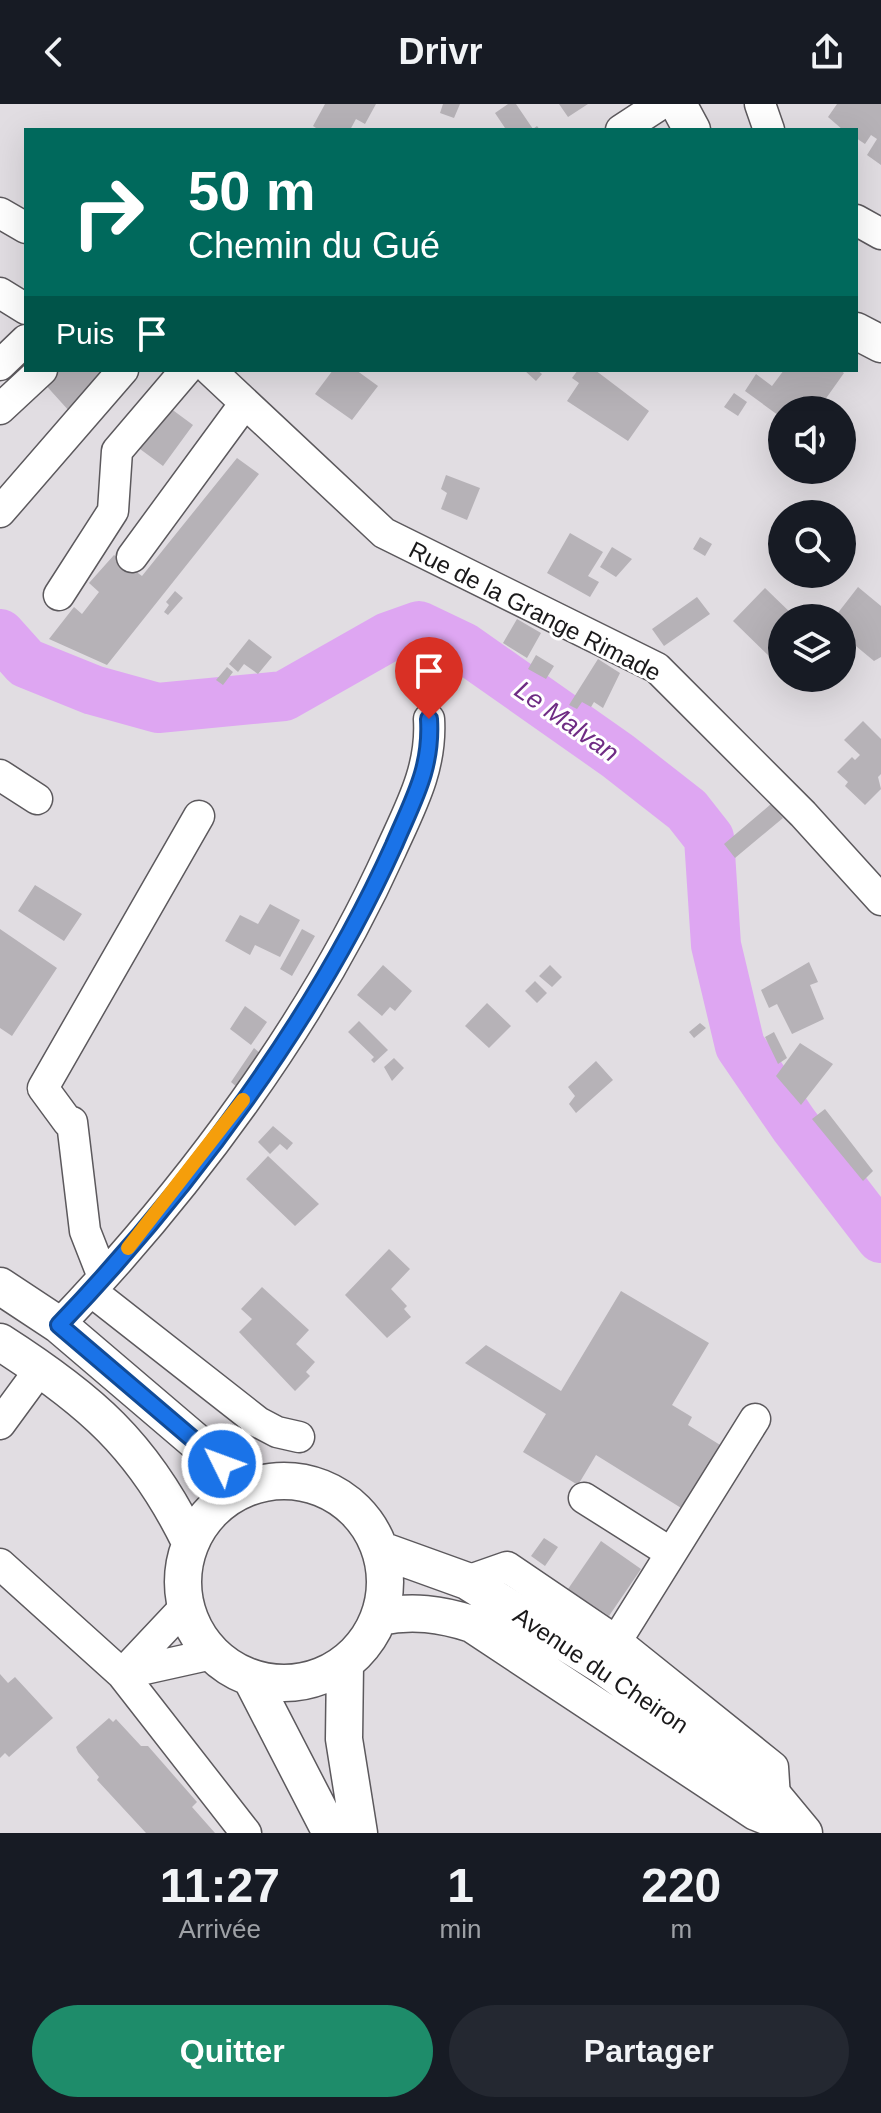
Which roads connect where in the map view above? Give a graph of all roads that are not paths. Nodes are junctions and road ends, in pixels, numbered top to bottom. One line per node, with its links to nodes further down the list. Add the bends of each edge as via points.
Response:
1 (661, 104): 4 (street)
2 (678, 104): 5 (main road)
3 (760, 104): 6 (street)
4 (624, 128)
5 (691, 128)
6 (768, 128)
7 (0, 213): 9 (street)
8 (858, 221): 10 (street)
9 (24, 227)
10 (881, 234)
11 (0, 293): 12 (street)
12 (24, 308)
13 (858, 332): 15 (main road)
14 (24, 342): 16 (street)
15 (881, 344)
16 (0, 365)
17 (40, 372): 22 (street)
18 (121, 372): 23 (street)
19 (184, 372): 25 (street, via 117,451 113,511)
20 (212, 372): 21 (street, Rue de la Grange Rimade)
21 (245, 403): 24 (street); 30 (street, Rue de la Grange Rimade, via 384,533 657,668)
22 (0, 409)
23 (0, 512)
24 (132, 557)
25 (59, 595)
26 (429, 719): 31 (street, via 427,770 365,909 308,1008 154,1218)
27 (0, 775): 28 (street)
28 (37, 799)
29 (199, 816): 31 (street, via 43,1088 72,1122)
30 (881, 900)
31 (97, 1284): 33 (street); 38 (street, via 258,1422)
32 (0, 1286): 33 (main road)
33 (59, 1325): 39 (main road)
34 (0, 1342): 35 (main road)
35 (41, 1368): 37 (street); 41 (main road, via 137,1453)
36 (755, 1419): 43 (street)
37 (0, 1424)
38 (299, 1437)
39 (253, 1485): 41 (main road, via 215,1507); 42 (main road, via 300,1482 345,1499 367,1522)
40 (584, 1498): 43 (street)
41 (190, 1542): 45 (main road, via 182,1574)
42 (381, 1550): 46 (main road, via 386,1584); 47 (main road, Avenue du Cheiron, via 467,1581)
43 (671, 1553): 47 (street)
44 (0, 1564): 50 (street)
45 (185, 1607): 48 (main road); 50 (street)
46 (380, 1617): 49 (main road, via 366,1643); 52 (main road, Avenue du Cheiron, via 423,1613 472,1624)
47 (609, 1653): 52 (street); 53 (main road, Avenue du Cheiron, via 775,1798)
48 (212, 1654): 50 (street); 51 (main road)
49 (345, 1664): 51 (main road, via 316,1679 283,1684); 56 (main road, via 344,1739)
50 (122, 1674): 54 (street)
51 (251, 1678): 55 (main road)
52 (583, 1696): 53 (main road, Avenue du Cheiron, via 756,1812)
53 (800, 1830)
54 (246, 1833)
55 (331, 1833)
56 (359, 1833)

